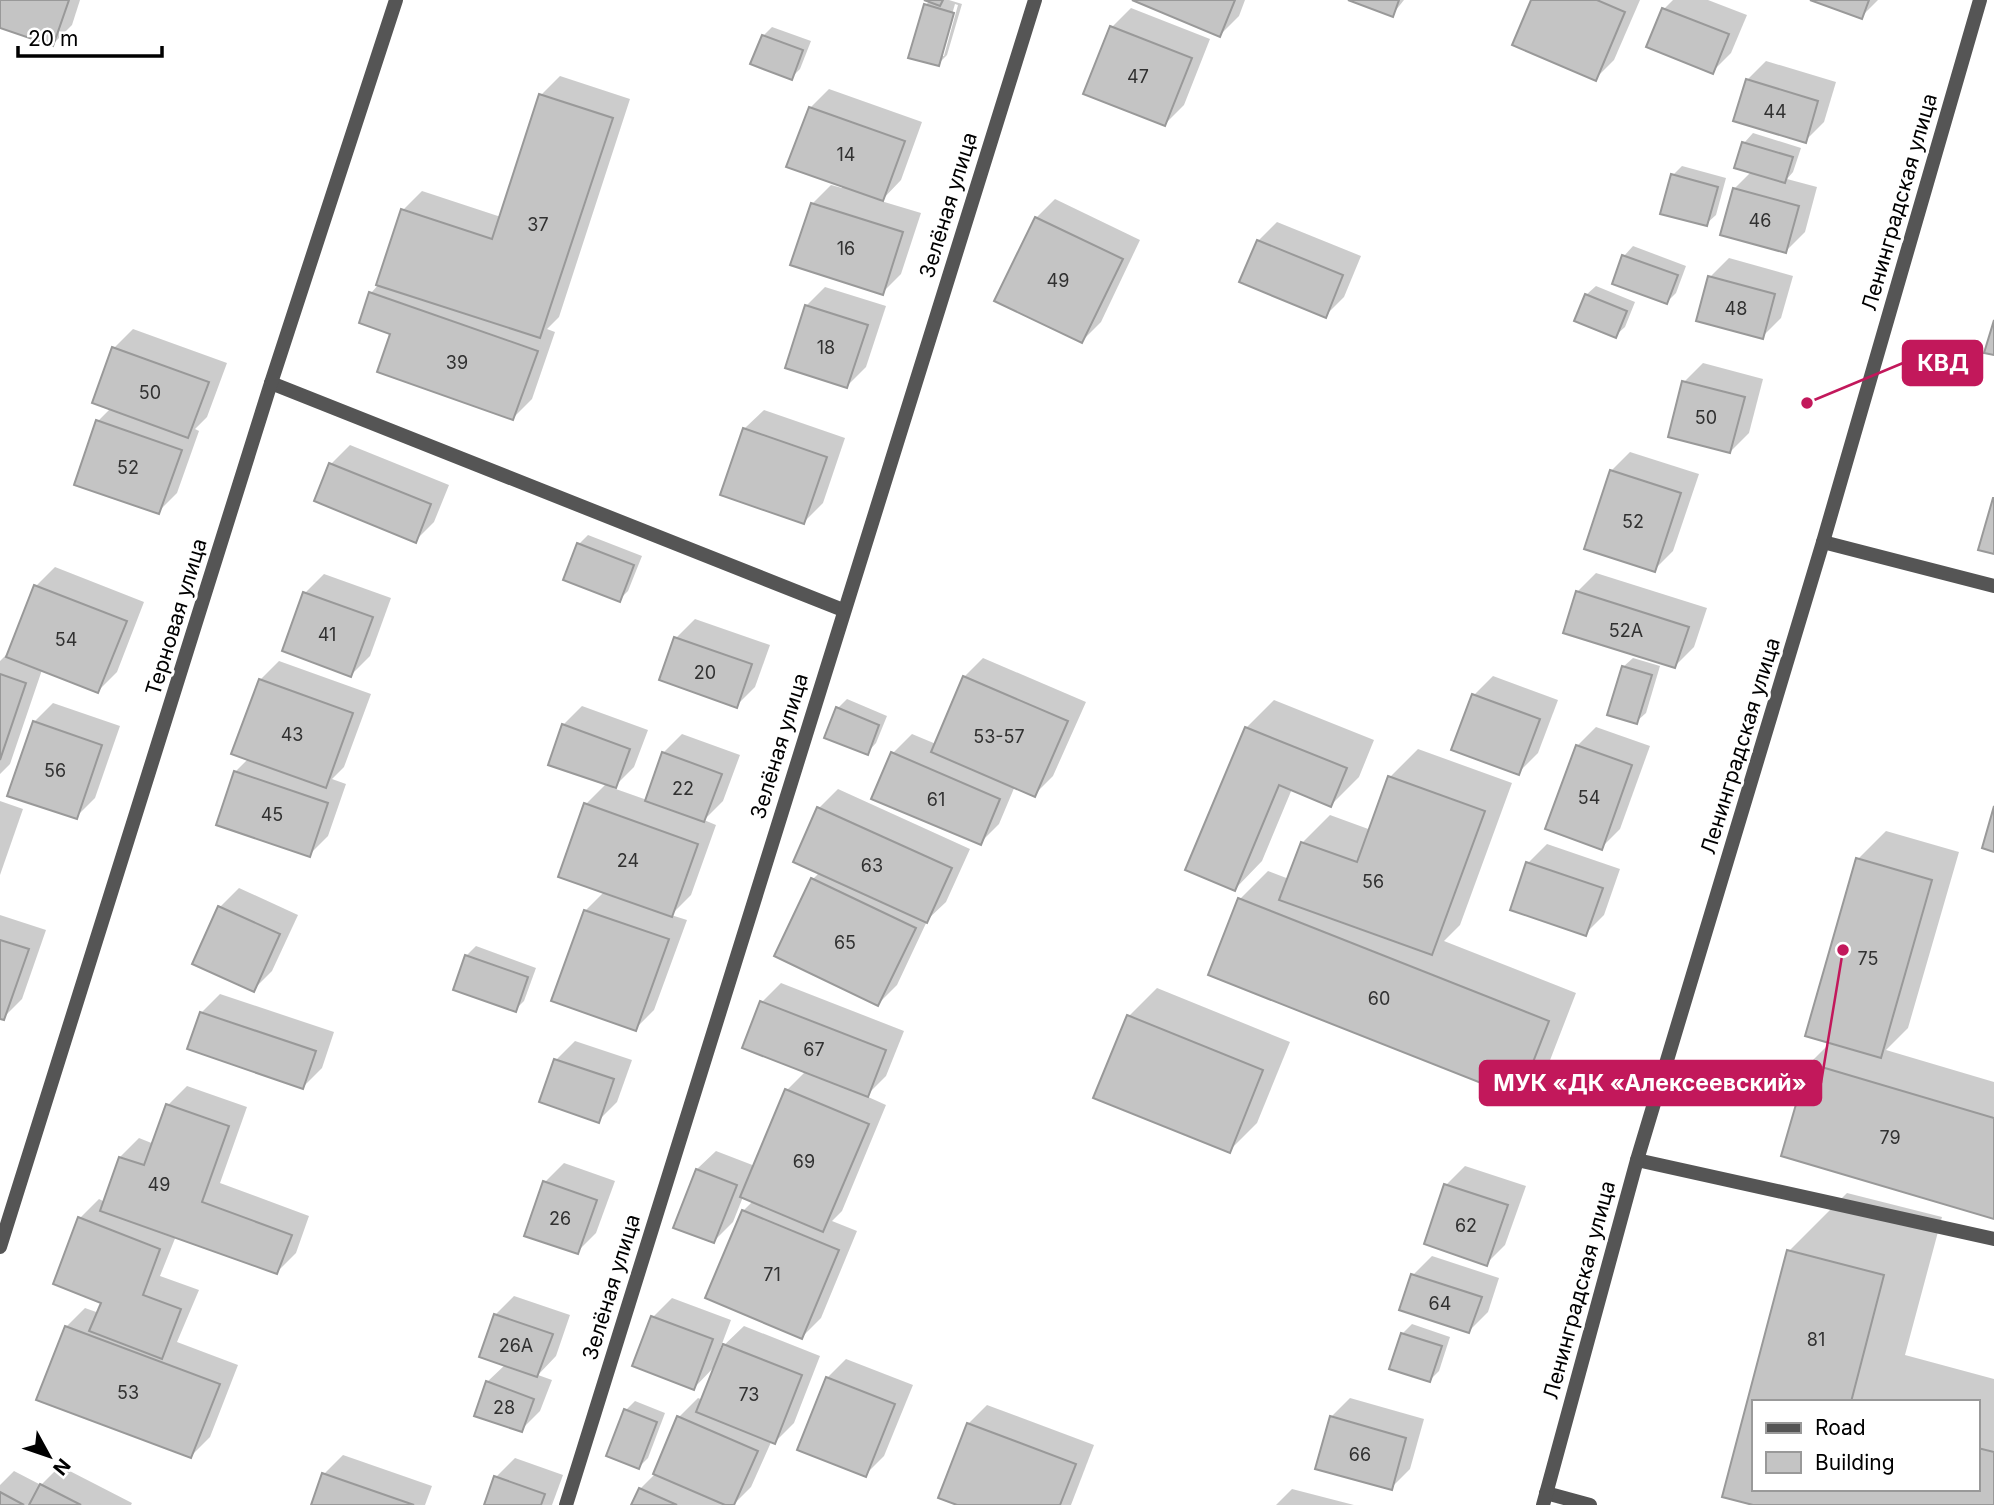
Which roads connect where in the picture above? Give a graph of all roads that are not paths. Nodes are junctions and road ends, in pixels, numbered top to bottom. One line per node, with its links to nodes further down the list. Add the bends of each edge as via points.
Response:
1 (396, 0): 4 (street, Терновая улица)
2 (1035, 0): 7 (street, Зелёная улица)
3 (1980, 0): 5 (street, Ленинградская улица)
4 (271, 383): 7 (street); 10 (street, Терновая улица)
5 (1823, 542): 6 (street); 8 (street, Ленинградская улица)
6 (1994, 586)
7 (842, 610): 12 (street, Зелёная улица)
8 (1637, 1160): 9 (street); 11 (street, Ленинградская улица)
9 (1994, 1239)
10 (0, 1247)
11 (1544, 1499): 13 (street)
12 (566, 1505)
13 (1590, 1505)

